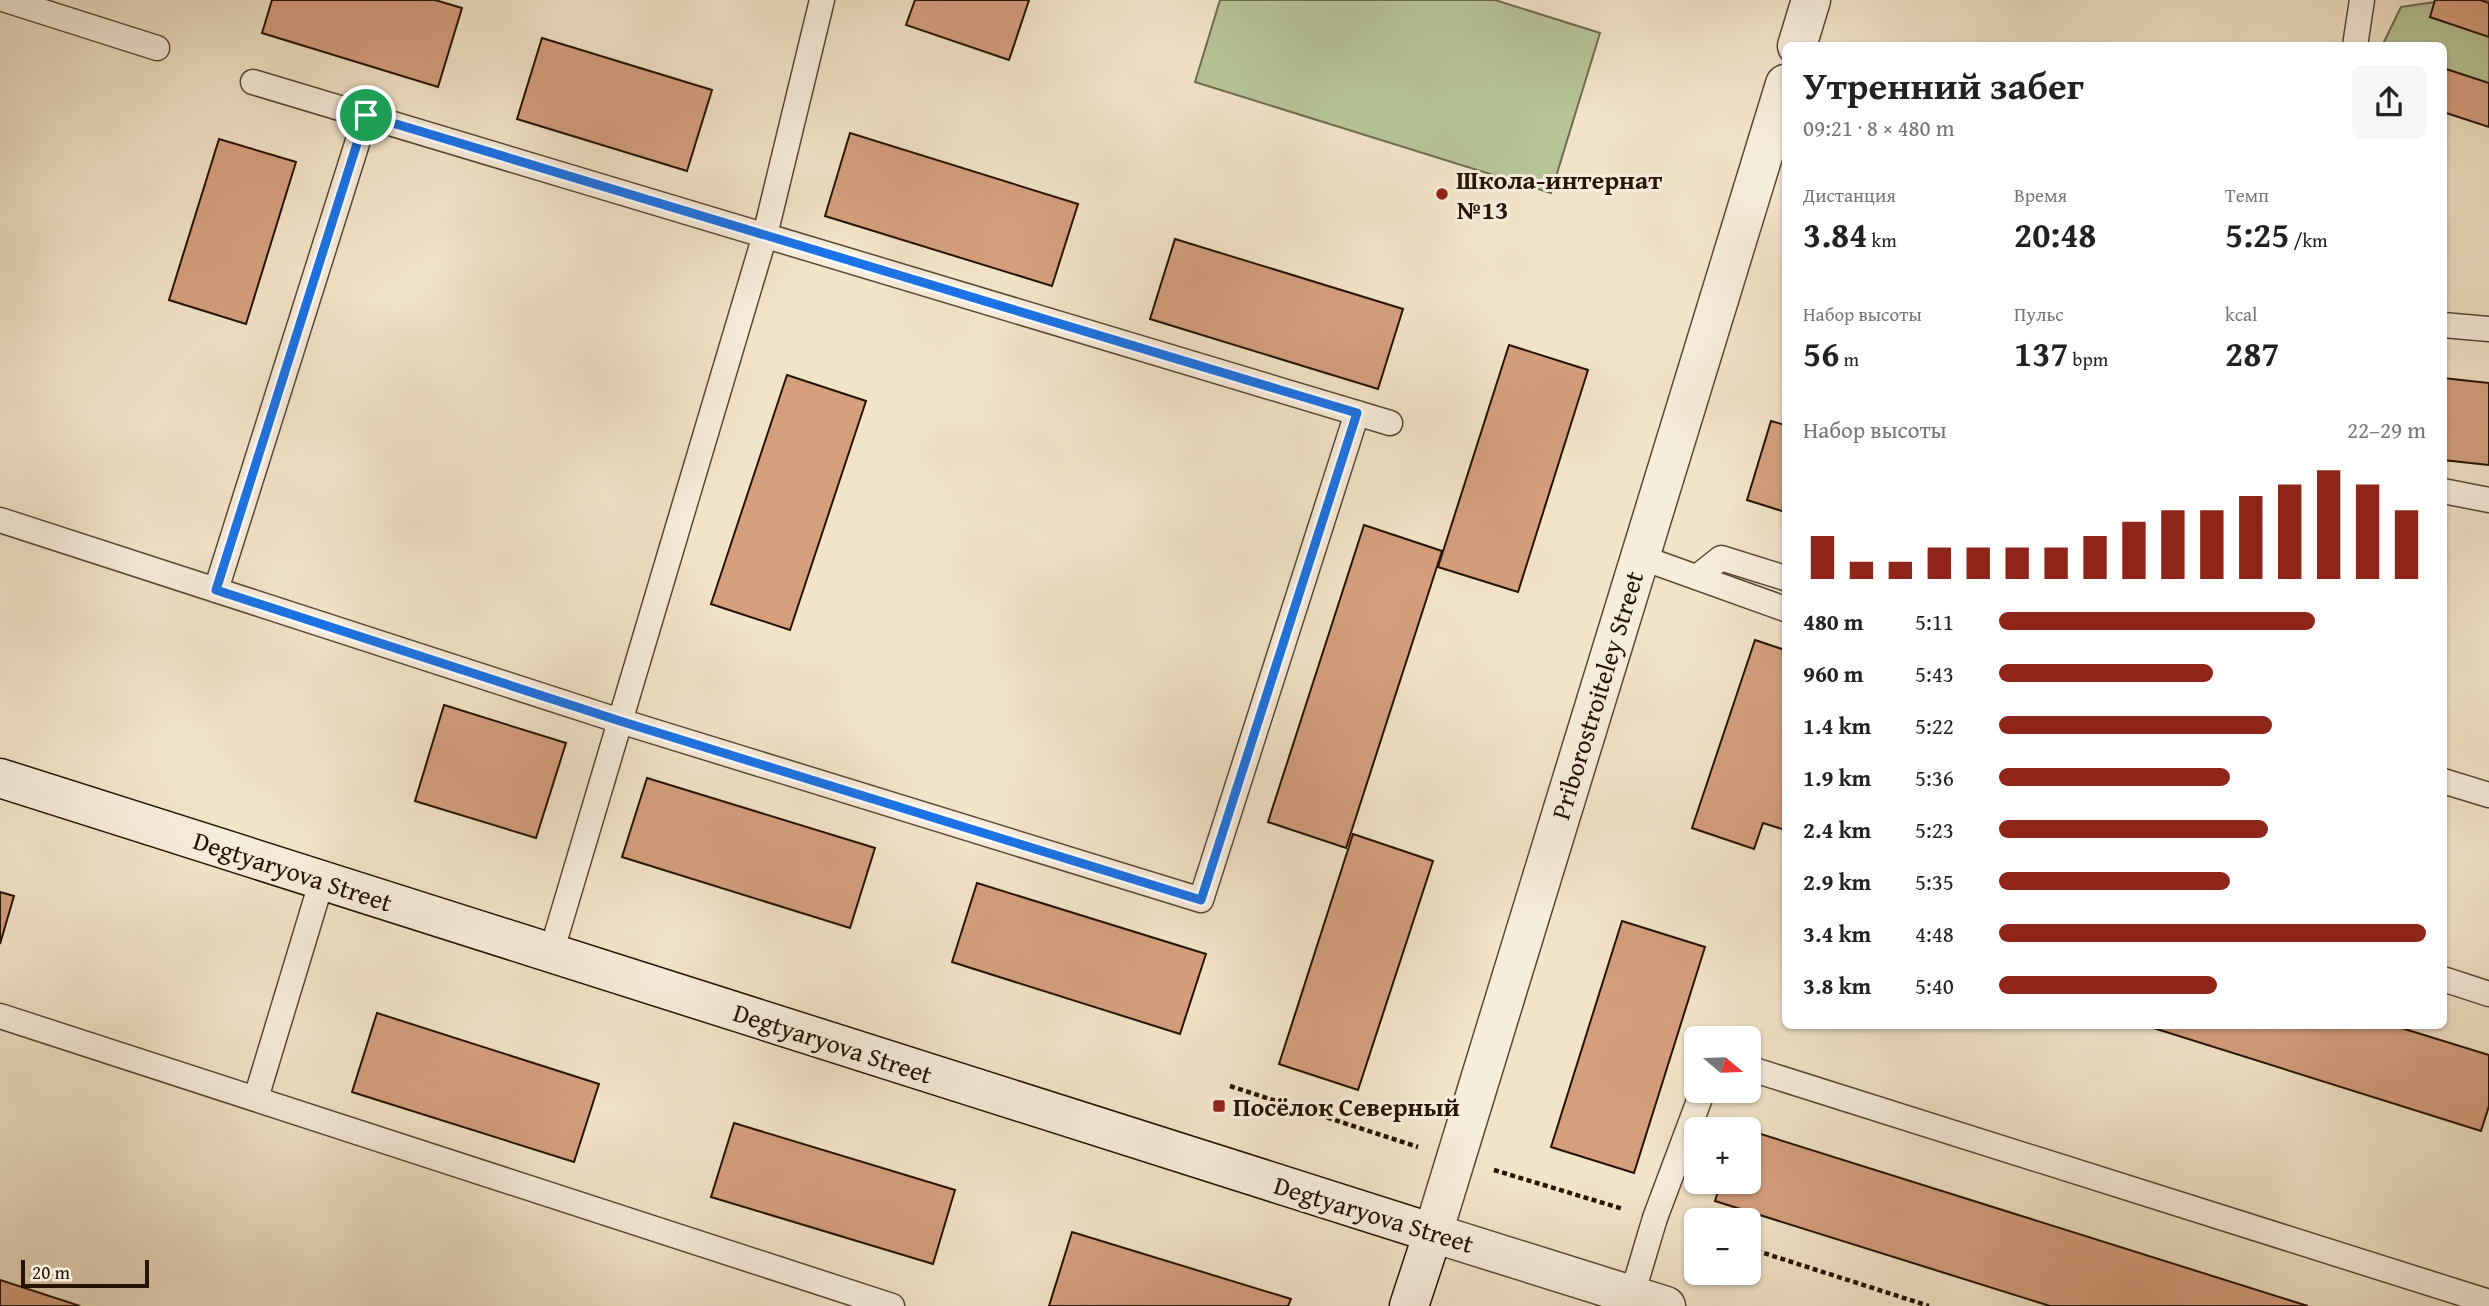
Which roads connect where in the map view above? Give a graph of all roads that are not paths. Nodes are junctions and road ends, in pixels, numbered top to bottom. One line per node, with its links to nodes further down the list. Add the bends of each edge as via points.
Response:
1 (6, 0): 7 (lane)
2 (822, 0): 11 (lane)
3 (1811, 0): 5 (street)
4 (2362, 0): 6 (lane)
5 (1798, 42)
6 (2356, 42)
7 (157, 48)
8 (253, 82): 10 (lane)
9 (1782, 94): 19 (street, Priborostroiteley Street)
10 (366, 115): 11 (lane); 22 (lane)
11 (765, 235): 14 (lane); 24 (lane)
12 (2447, 325): 13 (lane)
13 (2489, 329)
14 (1357, 413): 15 (lane); 24 (lane, via 1201,900)
15 (1390, 423)
16 (2447, 492): 17 (lane)
17 (2489, 500)
18 (0, 520): 22 (lane)
19 (1640, 557): 20 (lane); 36 (street, Priborostroiteley Street)
20 (1697, 577): 21 (lane, via 1721,558); 23 (lane)
21 (1782, 577)
22 (216, 590): 24 (lane)
23 (1782, 608)
24 (620, 721): 29 (lane)
25 (0, 778): 28 (street, Degtyaryova Street)
26 (2447, 782): 27 (lane)
27 (2489, 795)
28 (322, 880): 29 (street, Degtyaryova Street); 34 (lane)
29 (551, 953): 36 (street, Degtyaryova Street)
30 (2447, 980): 31 (lane)
31 (2489, 994)
32 (0, 1016): 34 (lane)
33 (1761, 1072): 38 (lane)
34 (256, 1098): 39 (lane)
35 (1698, 1103): 37 (lane, via 1655,1218)
36 (1433, 1233): 37 (street, Degtyaryova Street); 40 (street, Priborostroiteley Street)
37 (1649, 1301)
38 (2489, 1302)
39 (892, 1306)
40 (1409, 1306)

